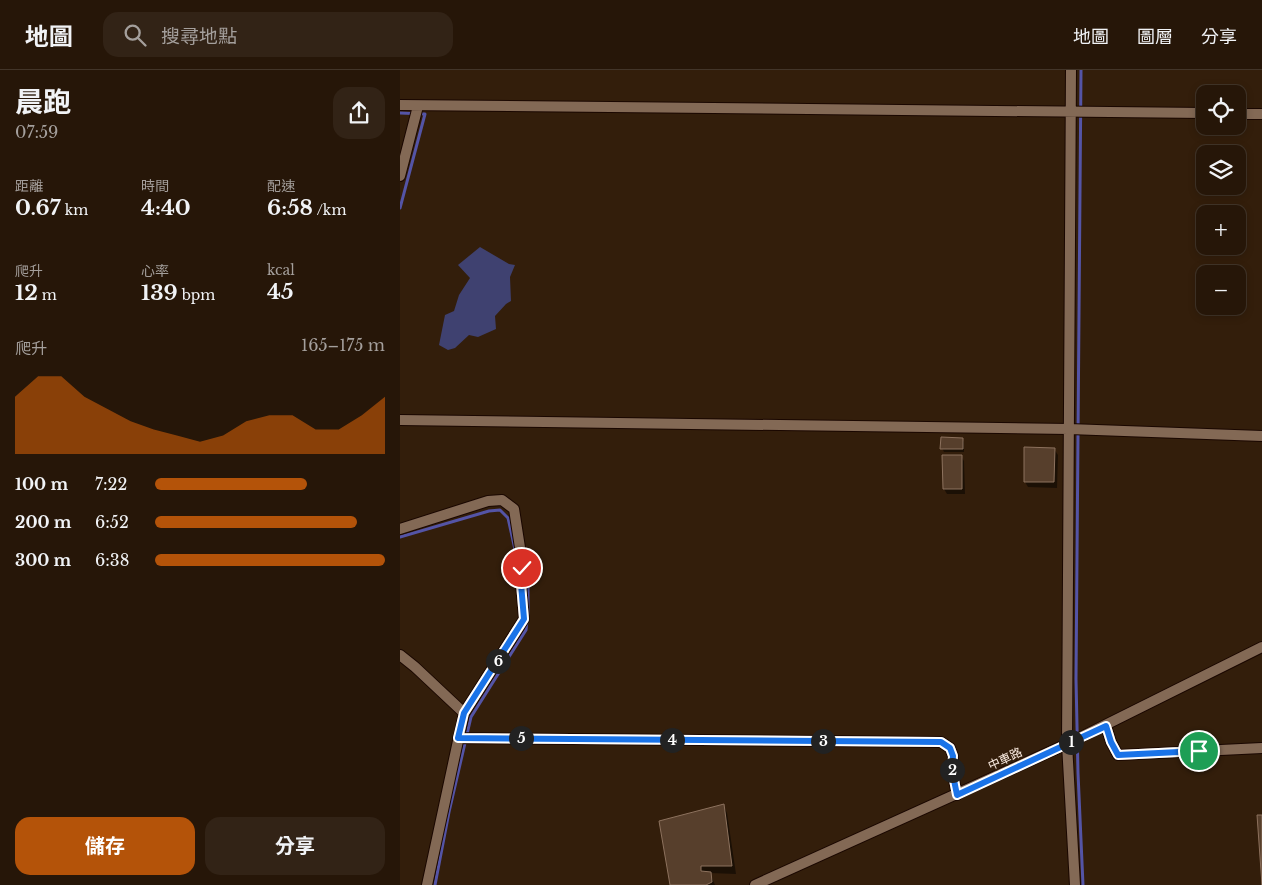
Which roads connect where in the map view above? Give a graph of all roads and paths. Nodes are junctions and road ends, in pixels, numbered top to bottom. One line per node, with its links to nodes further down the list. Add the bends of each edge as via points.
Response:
1 (1071, 70): 4 (street)
2 (400, 105): 3 (street)
3 (418, 106): 4 (street); 8 (street)
4 (1070, 111): 5 (street); 10 (street)
5 (1196, 113)
6 (1246, 114): 7 (street)
7 (1262, 114)
8 (400, 176)
9 (400, 420): 10 (street)
10 (1069, 429): 11 (street); 18 (street)
11 (1262, 436)
12 (400, 529): 15 (street, via 488,501 502,500 514,509 522,568 524,619)
13 (1262, 647): 16 (street, 中車路)
14 (400, 655): 15 (street)
15 (464, 713): 17 (street)
16 (1106, 726): 18 (street, 中車路); 19 (street, via 1118,755)
17 (458, 738): 20 (street, via 941,742 950,748 953,756); 21 (street)
18 (1067, 744): 20 (street, 中車路); 23 (street)
19 (1262, 748)
20 (957, 795): 22 (street, 中車路)
21 (427, 885)
22 (755, 885)
23 (1075, 885)

